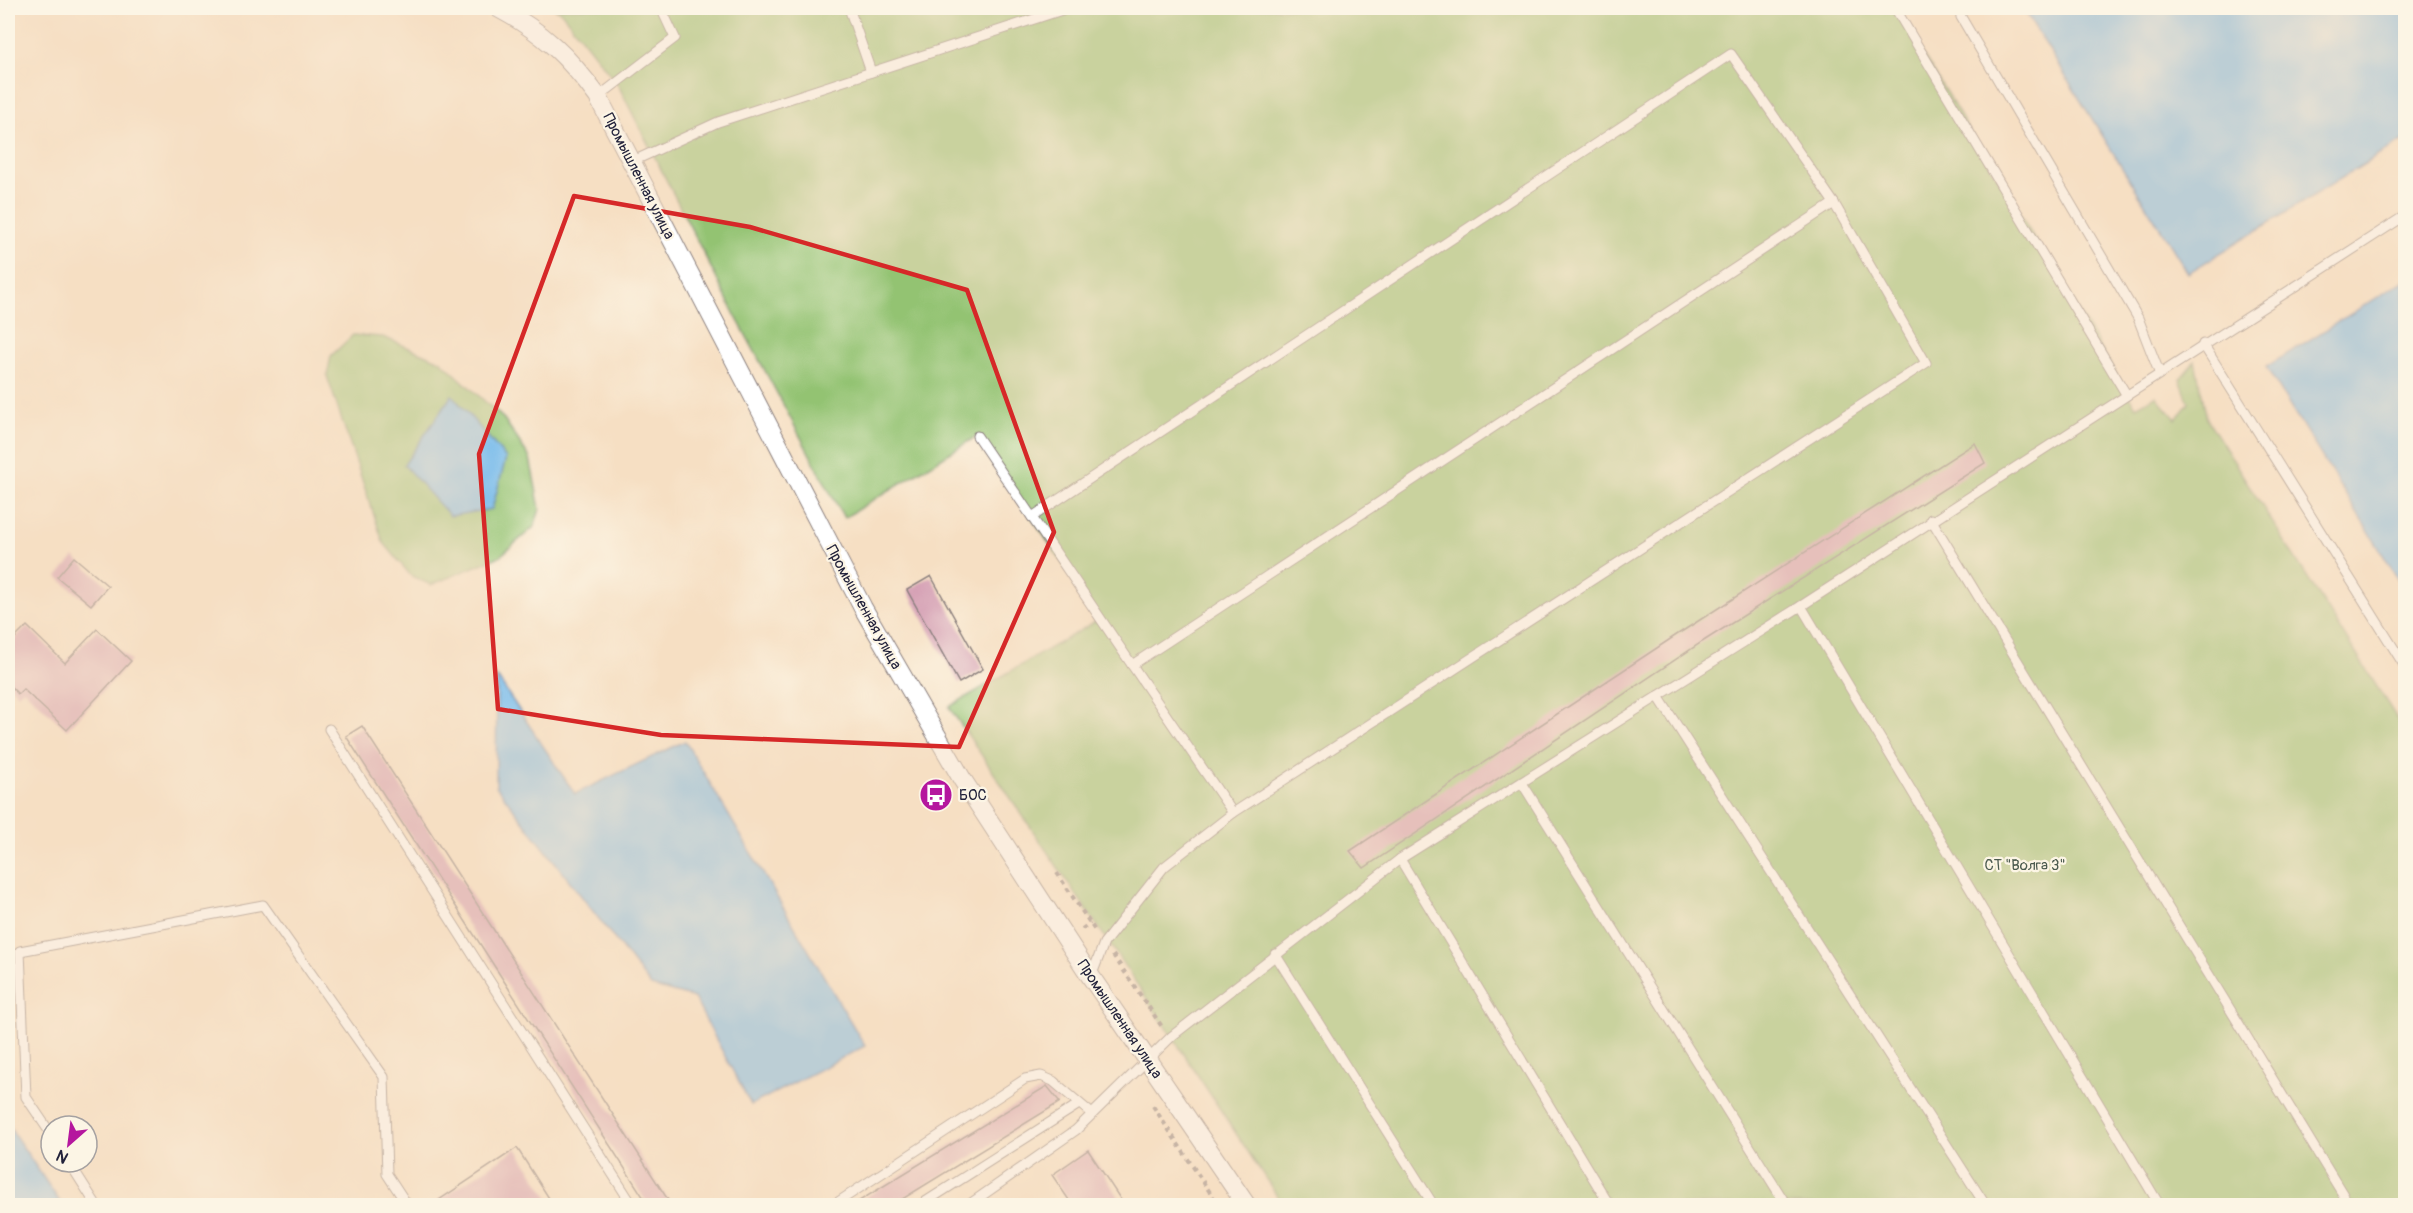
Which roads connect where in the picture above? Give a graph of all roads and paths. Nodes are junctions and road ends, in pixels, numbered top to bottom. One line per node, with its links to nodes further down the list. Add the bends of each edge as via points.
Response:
1 (498, 8): 8 (street, Промышленная улица, via 539,32 572,62)
2 (661, 8): 8 (lane, via 675,38)
3 (849, 8): 7 (lane)
4 (1068, 8): 7 (lane)
5 (1895, 8): 14 (lane)
6 (1960, 8): 13 (lane, via 1961,17 2138,318)
7 (872, 72): 9 (lane, via 718,122)
8 (598, 97): 9 (street, Промышленная улица)
9 (631, 162): 27 (street, Промышленная улица, via 863,608 962,778)
10 (1834, 203): 16 (lane, via 1731,54); 19 (lane); 24 (lane, via 1926,363)
11 (2406, 215): 12 (lane)
12 (2203, 344): 13 (lane); 20 (lane)
13 (2159, 372): 14 (lane)
14 (2126, 394): 17 (lane)
15 (977, 436): 16 (lane)
16 (1032, 517): 19 (lane)
17 (1931, 519): 18 (lane); 45 (lane)
18 (1801, 606): 21 (lane); 44 (lane)
19 (1132, 665): 24 (lane)
20 (2406, 668)
21 (1658, 696): 23 (lane); 43 (lane)
22 (329, 729): 35 (lane)
23 (1522, 783): 25 (lane); 42 (lane)
24 (1233, 813): 27 (lane, via 1164,867 1104,943)
25 (1400, 859): 26 (lane); 41 (lane)
26 (1275, 954): 28 (lane); 40 (lane)
27 (1091, 977): 28 (street, Промышленная улица)
28 (1148, 1059): 30 (lane); 39 (street, Промышленная улица)
29 (1080, 1104): 30 (lane); 36 (lane, via 1053,1081 1041,1076 1025,1078); 37 (lane)
30 (1092, 1114): 38 (lane, via 1076,1130)
31 (39, 1116): 34 (lane, via 27,1097 20,951 263,905 384,1077 387,1174)
32 (77, 1174): 33 (lane)
33 (97, 1206)
34 (408, 1206)
35 (633, 1206)
36 (832, 1206)
37 (920, 1206)
38 (967, 1206)
39 (1247, 1206)
40 (1434, 1206)
41 (1610, 1206)
42 (1787, 1206)
43 (1986, 1206)
44 (2160, 1206)
45 (2350, 1206)

